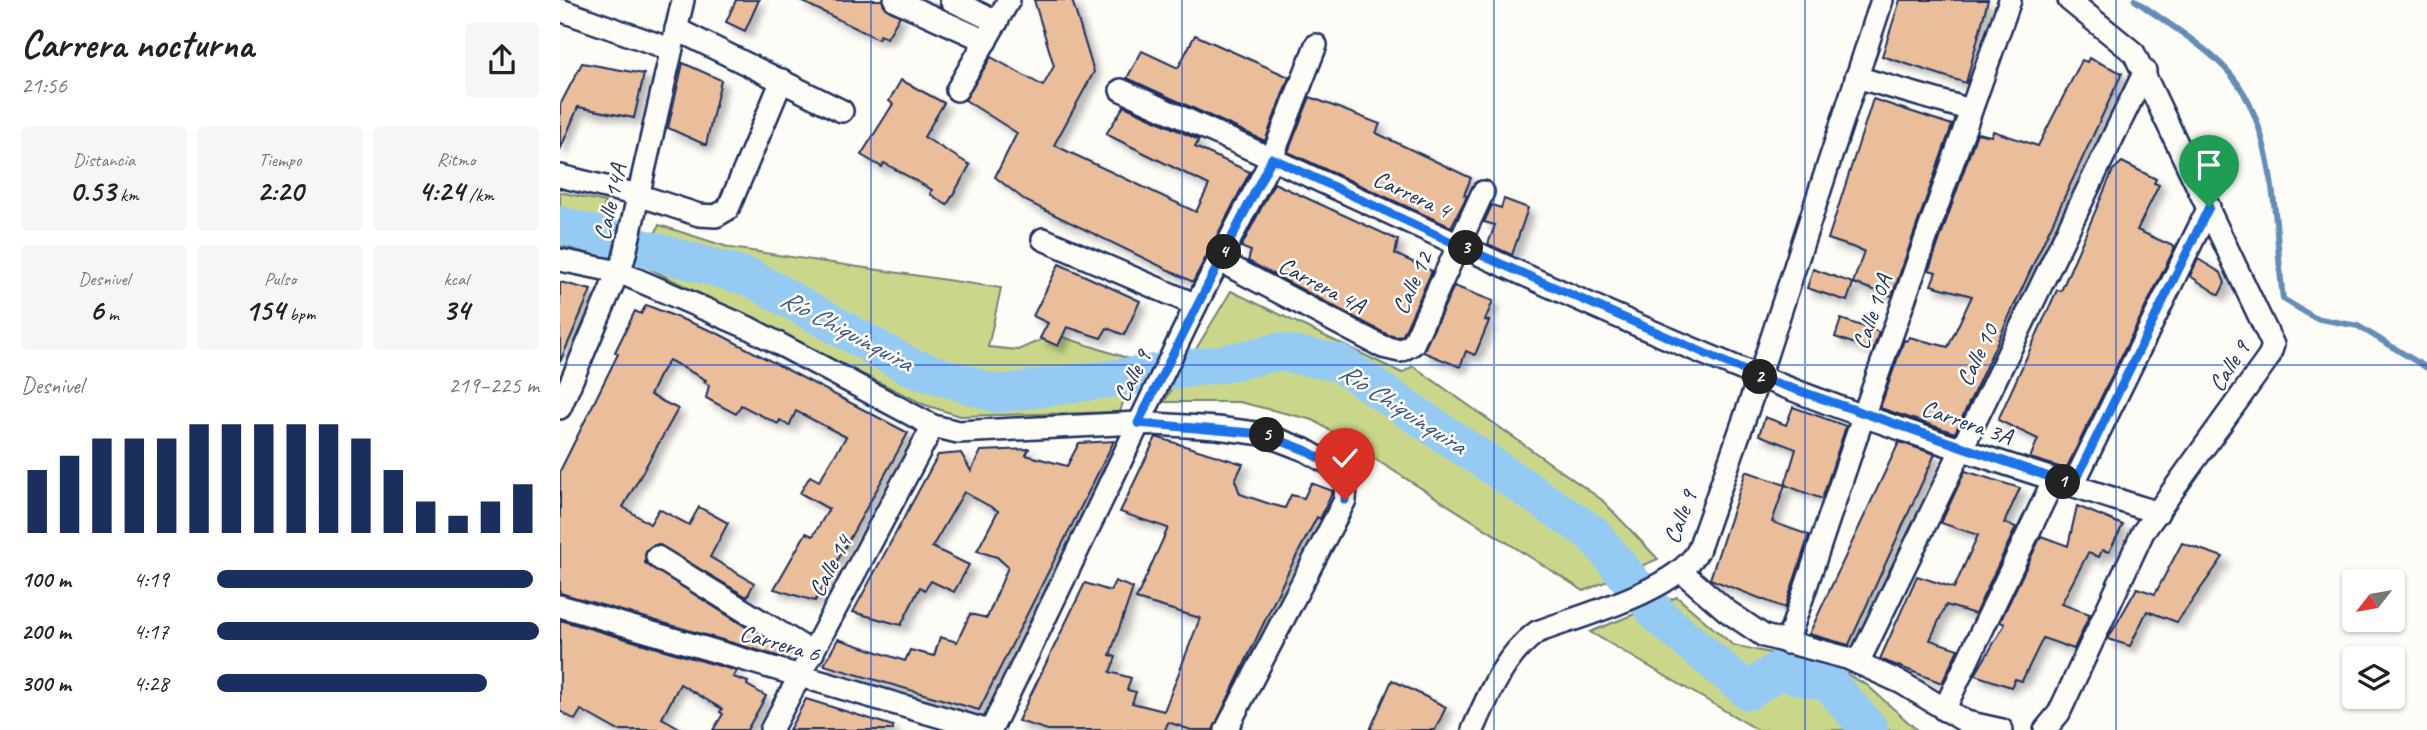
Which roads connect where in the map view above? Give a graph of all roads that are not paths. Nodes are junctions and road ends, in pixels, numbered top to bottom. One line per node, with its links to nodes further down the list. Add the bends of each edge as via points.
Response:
1 (683, 0): 10 (street, Calle 14A)
2 (895, 0): 11 (street)
3 (951, 0): 9 (street)
4 (1009, 0): 9 (street)
5 (1882, 0): 14 (street, Calle 9)
6 (2010, 0): 18 (street, Calle 10A)
7 (2069, 0): 13 (street, Calle 9, via 2118,37)
8 (560, 10): 10 (street)
9 (997, 22): 11 (street)
10 (673, 39): 15 (street); 23 (street, Calle 14A)
11 (986, 41): 17 (street)
12 (1316, 45): 20 (street, Calle 9)
13 (2145, 71): 24 (street, Calle 9); 37 (street, Calle 10)
14 (1856, 77): 18 (street); 32 (street, Calle 9)
15 (782, 80): 19 (street); 23 (street, via 728,209 716,216 699,215)
16 (1121, 89): 20 (street, Carrera 4)
17 (957, 90)
18 (1971, 110): 34 (street, Calle 10A)
19 (842, 111)
20 (1272, 158): 26 (street, Carrera 4); 28 (street, Calle 9)
21 (560, 176): 23 (street)
22 (1483, 192): 26 (street, Calle 12)
23 (639, 195): 29 (street, Calle 14A)
24 (2209, 207): 38 (street); 39 (street, Calle 9, via 2273,345)
25 (1043, 239): 30 (street)
26 (1458, 245): 31 (street, Calle 12, via 1413,344); 32 (street, Carrera 4)
27 (560, 260): 29 (street)
28 (1220, 261): 30 (street, Calle 9); 31 (street, Carrera 4A, via 1382,347)
29 (621, 265): 33 (street, Calle 14A); 36 (street)
30 (1196, 305): 35 (street, Calle 9)
31 (1400, 351)
32 (1759, 377): 34 (street, Carrera 3A); 41 (street, Calle 9, via 1698,551)
33 (560, 408)
34 (1864, 414): 37 (street, Carrera 3A); 43 (street, Calle 10A)
35 (1138, 423): 36 (street, via 958,432); 49 (street, Calle 9); 50 (street, via 1263,434 1340,470 1346,486 1345,500)
36 (933, 426): 44 (street, Calle 14)
37 (1961, 447): 38 (street, Carrera 3A); 45 (street, Calle 10)
38 (2064, 482): 39 (street, Carrera 3A); 47 (street)
39 (2158, 513): 53 (street, Calle 9, via 2143,532 2059,713)
40 (657, 557): 44 (street)
41 (1673, 577): 43 (street, Calle 9, via 1698,588 1764,636); 51 (street, via 1524,641 1496,681)
42 (560, 606): 46 (street, Carrera 6)
43 (1787, 643): 45 (street, Calle 9)
44 (813, 653): 46 (street, Calle 14)
45 (1858, 663): 47 (street, Calle 9, via 1902,683)
46 (801, 676): 48 (street, Calle 14); 49 (street, Carrera 6)
47 (1944, 710): 52 (street, Calle 9, via 1966,722)
48 (771, 730)
49 (988, 730)
50 (1226, 730)
51 (1473, 730)
52 (2002, 730)
53 (2045, 730)

